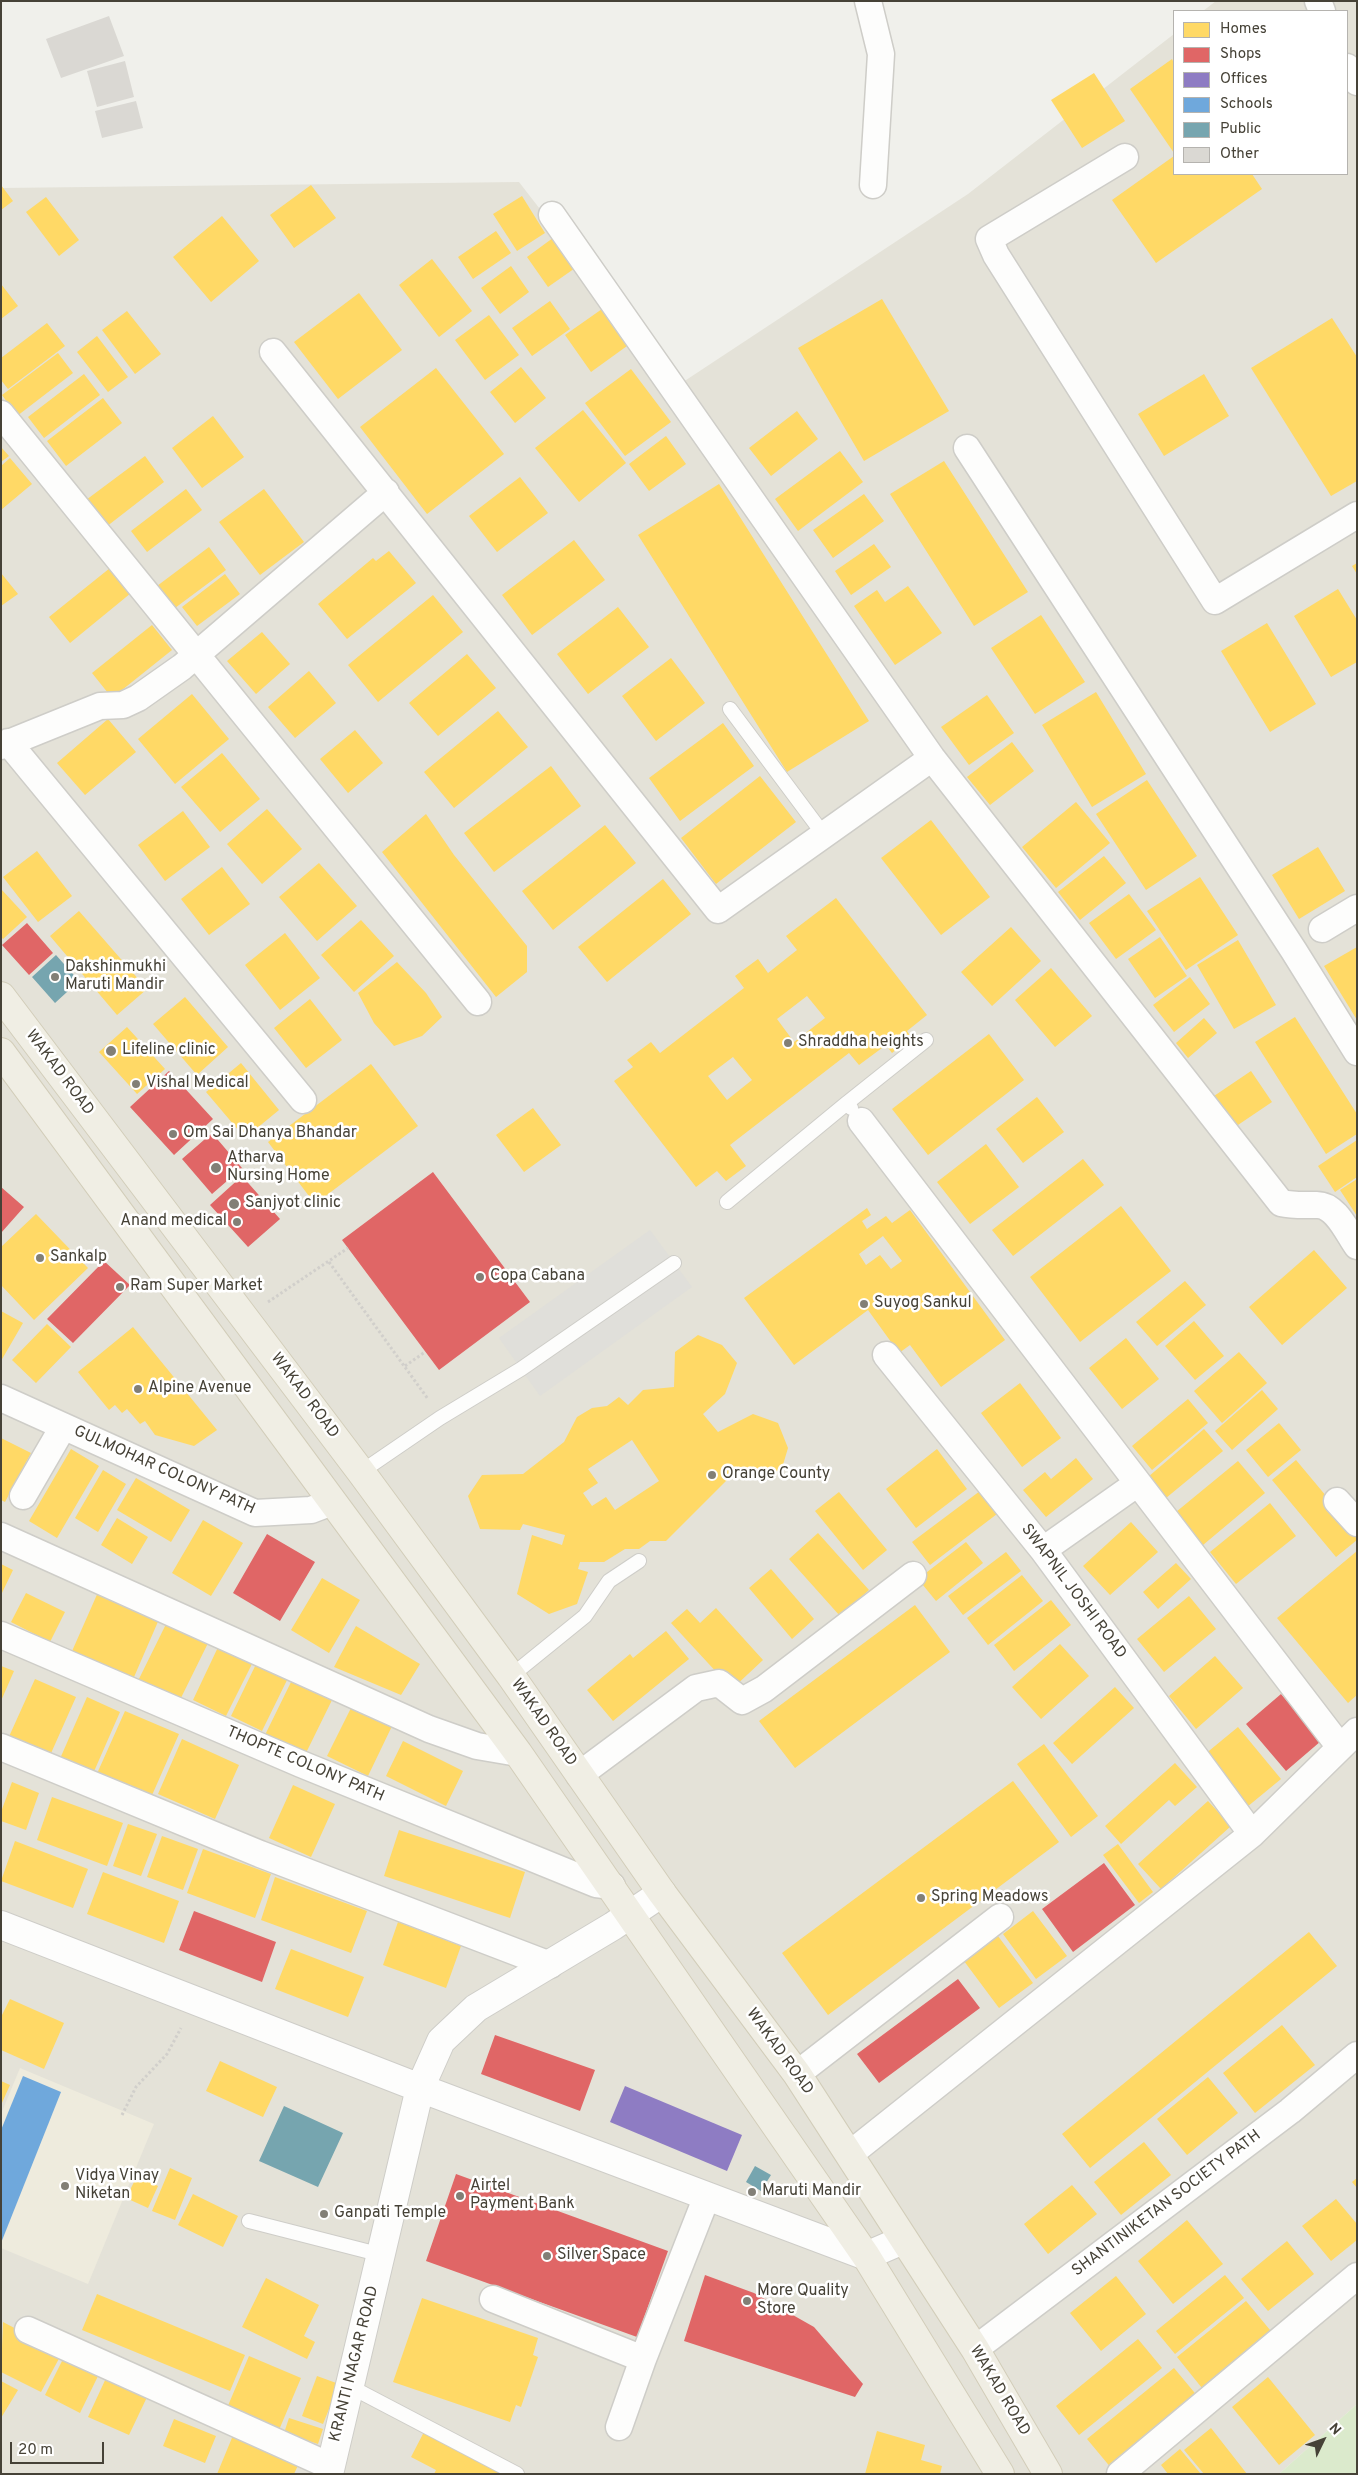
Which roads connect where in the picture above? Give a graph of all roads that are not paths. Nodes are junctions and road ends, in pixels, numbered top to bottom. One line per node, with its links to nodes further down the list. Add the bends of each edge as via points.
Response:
1 (868, 1): 5 (street, via 881,54)
2 (1348, 68): 3 (street)
3 (1357, 82)
4 (1125, 157): 11 (street, via 989,240 1215,601)
5 (873, 185)
6 (552, 215): 15 (street)
7 (273, 352): 10 (street)
8 (1, 414): 12 (street)
9 (967, 448): 23 (street, via 1289,942)
10 (386, 492): 12 (street); 16 (street, via 718,910)
11 (1357, 515)
12 (196, 655): 14 (street, via 123,705 100,706); 20 (street)
13 (730, 709): 16 (lane)
14 (5, 744): 24 (street)
15 (932, 758): 16 (street); 27 (street, via 1281,1203 1298,1207 1319,1205 1334,1212)
16 (824, 835)
17 (1357, 908): 18 (street)
18 (1322, 929)
19 (1, 996): 32 (main road, WAKAD ROAD)
20 (478, 1002)
21 (926, 1040): 25 (lane)
22 (1, 1052): 36 (main road, WAKAD ROAD)
23 (1357, 1052)
24 (303, 1100)
25 (854, 1112): 26 (lane); 33 (street)
26 (727, 1202)
27 (1357, 1246)
28 (674, 1263): 32 (lane, via 521,1369 440,1418)
29 (886, 1355): 39 (street, SWAPNIL JOSHI ROAD)
30 (1, 1398): 31 (street, GULMOHAR COLONY PATH)
31 (63, 1427): 34 (street); 36 (street, GULMOHAR COLONY PATH, via 255,1513 310,1510)
32 (361, 1472): 43 (main road, WAKAD ROAD)
33 (1138, 1483): 39 (street); 44 (street)
34 (23, 1496)
35 (1337, 1501): 37 (street)
36 (332, 1502): 46 (main road, WAKAD ROAD)
37 (1357, 1523)
38 (1, 1536): 46 (street, via 430,1729 477,1746)
39 (1043, 1550): 48 (street, SWAPNIL JOSHI ROAD)
40 (639, 1561): 43 (lane, via 609,1581 585,1616)
41 (913, 1576): 47 (street, via 764,1689 742,1701 719,1683 696,1688)
42 (1, 1635): 49 (street, THOPTE COLONY PATH, via 300,1764 596,1884)
43 (511, 1676): 47 (main road, WAKAD ROAD)
44 (1349, 1739): 48 (street)
45 (1, 1747): 54 (street, via 260,1854)
46 (518, 1753): 49 (main road, WAKAD ROAD)
47 (579, 1775): 50 (main road, WAKAD ROAD)
48 (1252, 1834): 58 (street)
49 (612, 1886): 51 (main road, WAKAD ROAD)
50 (662, 1893): 51 (street, KRANTI NAGAR ROAD); 56 (main road, WAKAD ROAD)
51 (631, 1914): 54 (street, KRANTI NAGAR ROAD); 63 (main road, WAKAD ROAD)
52 (1000, 1916): 56 (street)
53 (1, 1925): 57 (street)
54 (550, 1965): 57 (street, KRANTI NAGAR ROAD, via 476,2008 441,2041)
55 (1357, 2055): 67 (street, SHANTINIKETAN SOCIETY PATH, via 1290,2111)
56 (797, 2074): 58 (main road, WAKAD ROAD)
57 (420, 2088): 59 (street); 62 (street, KRANTI NAGAR ROAD)
58 (850, 2154): 61 (main road, WAKAD ROAD)
59 (707, 2196): 63 (street); 68 (street)
60 (249, 2221): 62 (lane)
61 (903, 2240): 63 (street); 67 (main road, WAKAD ROAD)
62 (382, 2256): 69 (street, KRANTI NAGAR ROAD)
63 (866, 2256): 73 (main road, WAKAD ROAD)
64 (1357, 2276): 75 (street)
65 (493, 2298): 68 (street)
66 (28, 2330): 71 (street)
67 (975, 2349): 74 (main road, WAKAD ROAD)
68 (643, 2359): 70 (street)
69 (349, 2386): 71 (street, KRANTI NAGAR ROAD); 72 (lane)
70 (619, 2427)
71 (329, 2470)
72 (517, 2474)
73 (1000, 2474)
74 (1048, 2474)
75 (1120, 2474)

